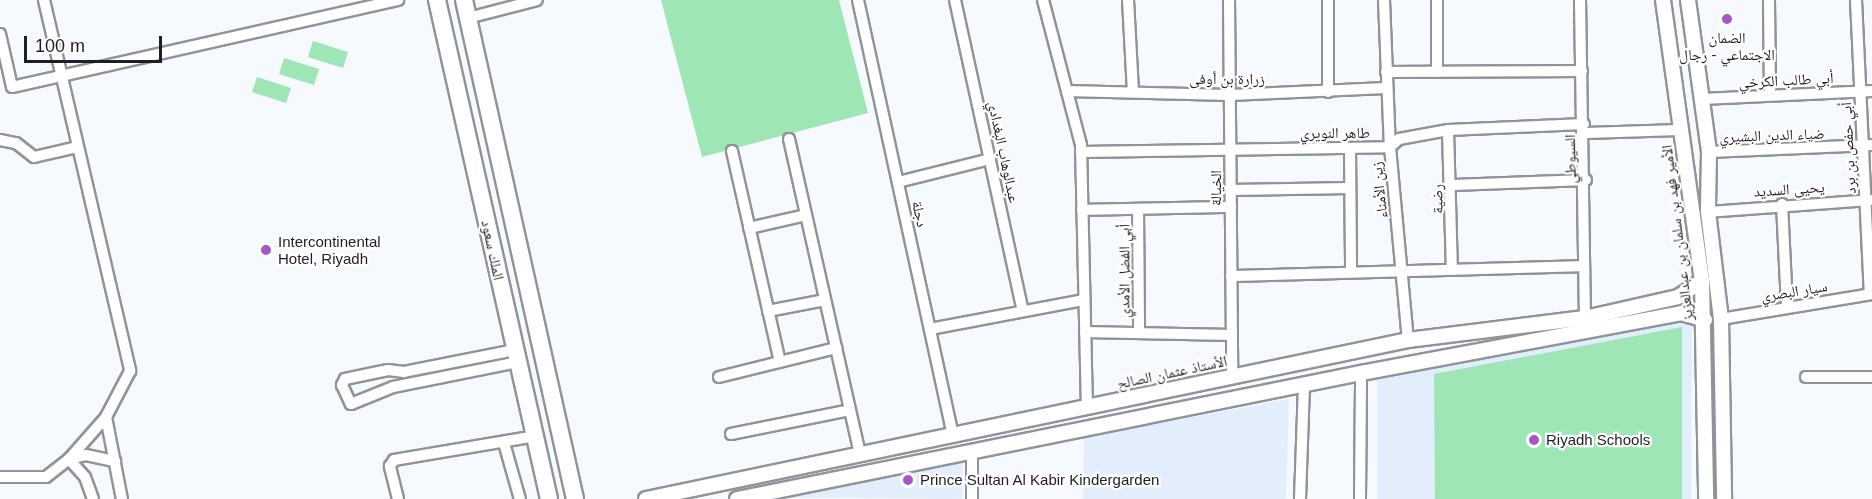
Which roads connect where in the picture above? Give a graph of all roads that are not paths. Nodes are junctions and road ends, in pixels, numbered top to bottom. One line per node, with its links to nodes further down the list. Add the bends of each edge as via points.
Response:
1 (44, 0): 25 (street)
2 (398, 0): 19 (street)
3 (437, 0): 85 (main road, الملك سعود)
4 (464, 0): 20 (main road, الملك سعود)
5 (537, 0): 20 (street)
6 (858, 0): 50 (street, دجلة)
7 (955, 0): 48 (street, عبدالوهاب البغدادي)
8 (1043, 0): 27 (street)
9 (1128, 0): 30 (street)
10 (1229, 0): 32 (street, الخيالة)
11 (1328, 0): 31 (street)
12 (1384, 0): 23 (street, زين الأمناء)
13 (1437, 0): 24 (street)
14 (1580, 0): 22 (street, السيوطي)
15 (1663, 0): 37 (street, الأمير فهد بن سلمان بن عبدالعزيز)
16 (1688, 0): 34 (street)
17 (1769, 0): 33 (street)
18 (1856, 0): 28 (street, أبي حفص بن برد)
19 (376, 2): 25 (street)
20 (468, 18): 110 (main road, الملك سعود)
21 (0, 33): 25 (street, via 12,87)
22 (1582, 71): 24 (street); 35 (street, السيوطي)
23 (1386, 72): 24 (street); 26 (street, زين الأمناء)
24 (1437, 72)
25 (60, 76): 41 (street)
26 (1386, 88): 31 (street, زرارة بن أوفى); 43 (street, زين الأمناء)
27 (1067, 91): 30 (street, زرارة بن أوفى); 46 (street)
28 (1860, 91): 29 (street, أبي طالب الكرخي); 33 (street, أبي طالب الكرخي); 40 (street, أبي حفص بن برد)
29 (1872, 91)
30 (1133, 92): 32 (street, زرارة بن أوفى)
31 (1328, 92): 32 (street, زرارة بن أوفى)
32 (1230, 95): 42 (street, الخيالة)
33 (1770, 95): 34 (street, أبي طالب الكرخي)
34 (1702, 99): 47 (street)
35 (1584, 128): 36 (street, طاهر النويري); 37 (street, طاهر النويري); 49 (street, السيوطي)
36 (1448, 130): 43 (street, طاهر النويري, via 1399,139); 51 (street, رضية)
37 (1682, 130): 67 (street, الأمير فهد بن سلمان بن عبدالعزيز)
38 (789, 139): 60 (street)
39 (0, 140): 41 (street, via 16,143 34,156)
40 (1867, 146): 47 (street, ضياء الدين البشيري); 54 (street, أبي حفص بن برد)
41 (77, 147): 95 (street, via 130,370)
42 (1230, 147): 44 (street, طاهر النويري); 46 (street, طاهر النويري); 53 (street, الخيالة)
43 (1390, 147): 44 (street, طاهر النويري); 64 (street, زين الأمناء)
44 (1350, 148): 52 (street)
45 (732, 151): 61 (street)
46 (1081, 152): 58 (street)
47 (1709, 152): 59 (street)
48 (990, 159): 50 (street); 74 (street, عبدالوهاب البغدادي)
49 (1586, 180): 51 (street); 62 (street, السيوطي)
50 (898, 182): 79 (street, دجلة)
51 (1453, 185): 63 (street, رضية)
52 (1350, 188): 53 (street); 65 (street)
53 (1231, 190): 56 (street, الخيالة)
54 (1869, 200): 55 (street, يحيى السديد); 68 (street, أبي حفص بن برد)
55 (1782, 204): 59 (street, يحيى السديد); 72 (street)
56 (1231, 207): 57 (street); 66 (street, الخيالة)
57 (1138, 209): 58 (street); 81 (street, أبي الفضل الأمدي)
58 (1082, 210): 71 (street)
59 (1708, 212): 77 (street)
60 (806, 215): 61 (street); 70 (street)
61 (749, 228): 73 (street)
62 (1582, 266): 63 (street); 76 (street, السيوطي)
63 (1452, 269): 64 (street)
64 (1403, 270): 65 (street); 83 (street, زين الأمناء)
65 (1351, 272): 66 (street)
66 (1231, 276): 82 (street, الخيالة)
67 (1702, 281): 69 (street, الأستاذ عثمان الصالح); 78 (street, الأمير فهد بن سلمان بن عبدالعزيز)
68 (1871, 294): 72 (street, سيار البصري)
69 (1678, 297): 75 (street); 76 (street, الأستاذ عثمان الصالح)
70 (825, 300): 73 (street); 84 (street)
71 (1084, 300): 74 (street); 80 (street)
72 (1787, 307): 77 (street, سيار البصري)
73 (768, 311): 86 (street)
74 (1023, 311): 79 (street)
75 (1681, 314): 78 (street); 87 (street)
76 (1585, 318): 83 (street, الأستاذ عثمان الصالح)
77 (1721, 319): 117 (street)
78 (1705, 320): 116 (street, الأمير فهد بن سلمان بن عبدالعزيز)
79 (930, 329): 97 (street, دجلة)
80 (1085, 332): 81 (street); 93 (street)
81 (1139, 333): 82 (street)
82 (1232, 335): 88 (street, الخيالة)
83 (1408, 340): 88 (street, الأستاذ عثمان الصالح)
84 (836, 348): 86 (street); 94 (street)
85 (516, 356): 85 (street, via 404,372 377,372 345,379 342,385 351,404 393,387); 98 (main road, الملك سعود)
86 (780, 362): 89 (street)
87 (1361, 373): 92 (street); 115 (street)
88 (1232, 376): 93 (street, الأستاذ عثمان الصالح)
89 (719, 377)
90 (1806, 377): 91 (street)
91 (1872, 377)
92 (1304, 384): 101 (street); 114 (street)
93 (1087, 406): 97 (street, الأستاذ عثمان الصالح)
94 (850, 410): 96 (street); 100 (street)
95 (106, 417): 102 (street); 103 (street)
96 (731, 434)
97 (953, 434): 100 (street, الأستاذ عثمان الصالح)
98 (537, 436): 99 (street); 109 (main road, الملك سعود)
99 (504, 443): 107 (street, via 394,460 390,466); 108 (street)
100 (860, 453): 111 (street, الأستاذ عثمان الصالح)
101 (972, 453): 112 (street); 113 (street)
102 (69, 459): 103 (street, via 86,455); 104 (street, via 46,477); 105 (street, via 85,477)
103 (115, 461): 106 (street)
104 (0, 477)
105 (93, 499)
106 (122, 499)
107 (398, 499)
108 (520, 499)
109 (549, 499)
110 (575, 499)
111 (646, 499)
112 (737, 499)
113 (972, 499)
114 (1300, 499)
115 (1360, 499)
116 (1706, 499)
117 (1724, 499)

